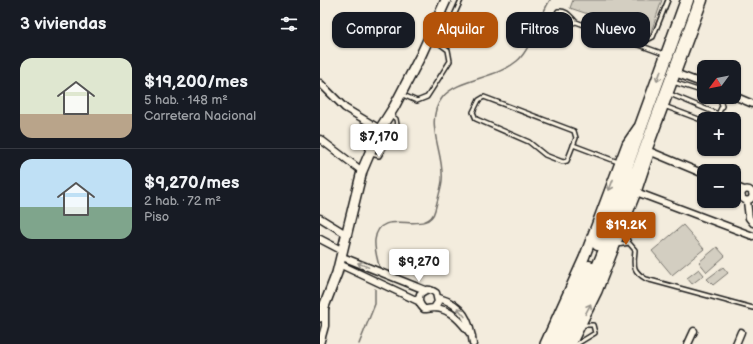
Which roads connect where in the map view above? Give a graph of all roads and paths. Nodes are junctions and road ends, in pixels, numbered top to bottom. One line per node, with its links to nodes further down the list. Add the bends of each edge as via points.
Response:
1 (446, 0): 6 (street)
2 (461, 0): 7 (lane)
3 (668, 0): 10 (lane, via 653,37)
4 (687, 0): 14 (highway)
5 (701, 0): 15 (highway)
6 (441, 12)
7 (455, 12)
8 (576, 22): 8 (lane, via 563,10 558,11 553,20 558,25); 9 (lane)
9 (581, 24)
10 (650, 38)
11 (424, 48): 20 (street)
12 (445, 48): 20 (lane, via 450,61 427,97 417,102)
13 (649, 48): 14 (lane)
14 (666, 55): 27 (highway, one-way to 27)
15 (673, 77): 16 (street); 18 (lane); 19 (highway)
16 (697, 82)
17 (320, 83): 28 (street, via 345,108)
18 (697, 89)
19 (667, 93): 23 (highway); 24 (lane)
20 (401, 94): 25 (street)
21 (741, 99): 22 (street)
22 (753, 104)
23 (663, 105): 26 (lane); 31 (highway)
24 (713, 112)
25 (390, 114): 28 (street); 32 (lane, via 396,119 397,125 379,156)
26 (697, 118)
27 (640, 125): 33 (street, via 630,137); 38 (highway)
28 (380, 129): 32 (street)
29 (320, 139): 35 (street)
30 (573, 145): 30 (lane, via 576,138 574,131 484,97 479,100 473,112 476,119 529,142 545,154 563,162 567,161); 33 (lane)
31 (649, 145): 34 (street); 37 (street); 38 (highway)
32 (369, 154): 35 (street)
33 (620, 162): 61 (street, one-way to 61, via 584,258)
34 (697, 170)
35 (362, 171): 42 (street)
36 (741, 189): 40 (street, via 752,192 752,197 747,201 749,218)
37 (636, 192): 41 (street); 43 (street)
38 (617, 205): 62 (highway); 63 (highway, via 584,299)
39 (320, 218): 42 (street)
40 (753, 223)
41 (622, 228): 45 (lane); 46 (street)
42 (346, 234): 47 (street)
43 (753, 236)
44 (320, 239): 47 (street)
45 (629, 243): 46 (lane); 53 (lane, via 635,250 635,269 646,279)
46 (615, 246): 55 (street, one-way to 46)
47 (340, 257): 48 (street, one-way to 47); 50 (street); 51 (street)
48 (425, 290): 49 (street, via 431,289); 50 (street, via 420,294)
49 (439, 298): 52 (street); 58 (street, one-way to 49, via 470,323 462,312 451,302)
50 (418, 301): 52 (street, via 424,309)
51 (325, 306): 54 (street); 59 (street, via 325,326)
52 (434, 308): 58 (street, via 450,313)
53 (753, 308)
54 (320, 317)
55 (579, 326): 64 (street); 65 (lane, via 593,325 595,333)
56 (694, 330): 66 (street)
57 (742, 332): 67 (street)
58 (472, 336): 60 (street)
59 (320, 344)
60 (473, 344)
61 (545, 344)
62 (553, 344)
63 (562, 344)
64 (571, 344)
65 (578, 344)
66 (688, 344)
67 (736, 344)

